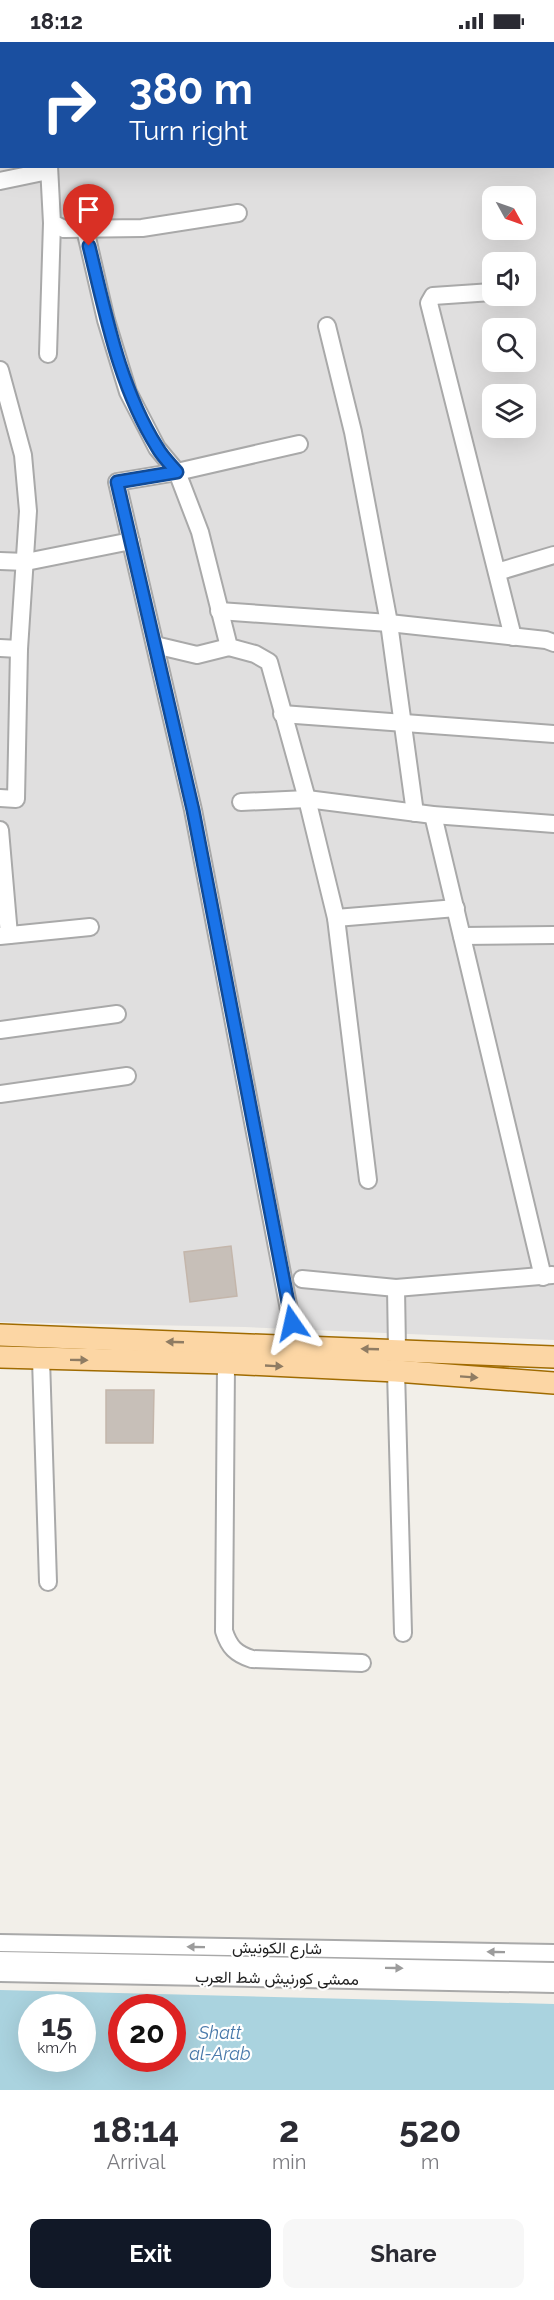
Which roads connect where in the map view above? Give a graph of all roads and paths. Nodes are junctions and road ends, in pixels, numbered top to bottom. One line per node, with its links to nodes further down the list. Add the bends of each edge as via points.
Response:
1 (49, 169): 2 (street); 4 (street)
2 (0, 181)
3 (238, 213): 5 (street, via 142,228)
4 (52, 223): 5 (street, via 64,230); 8 (street)
5 (85, 229): 11 (street, via 128,392 157,448)
6 (482, 293): 16 (street, via 433,296 429,303)
7 (327, 326): 18 (street, via 353,432)
8 (48, 354)
9 (0, 370): 15 (street, via 23,455 28,511)
10 (299, 444): 11 (street)
11 (177, 472): 12 (street, via 117,482); 17 (street, via 200,532)
12 (131, 541): 15 (street); 21 (street)
13 (554, 555): 16 (street)
14 (0, 561): 15 (street)
15 (26, 562): 24 (street)
16 (497, 573): 19 (street)
17 (219, 611): 18 (street); 23 (street)
18 (389, 623): 19 (street); 26 (street)
19 (513, 637): 20 (street)
20 (554, 643)
21 (155, 645): 23 (street, via 197,655); 50 (street, via 193,810)
22 (0, 648): 24 (street)
23 (229, 648): 25 (street, via 269,662)
24 (19, 649): 28 (street, via 16,799)
25 (282, 714): 26 (street); 29 (street)
26 (403, 724): 27 (street); 31 (street)
27 (554, 734)
28 (0, 798)
29 (307, 799): 30 (street); 31 (street); 36 (street)
30 (241, 802)
31 (416, 813): 32 (street)
32 (433, 815): 33 (street); 35 (street)
33 (554, 824)
34 (0, 830): 39 (street)
35 (456, 908): 36 (street); 40 (street)
36 (336, 918): 45 (street)
37 (90, 927): 39 (street)
38 (554, 934): 40 (street)
39 (4, 935)
40 (462, 936): 46 (street)
41 (117, 1014): 42 (street)
42 (0, 1030)
43 (127, 1076): 44 (street)
44 (0, 1094)
45 (368, 1180)
46 (548, 1276): 48 (street)
47 (302, 1279): 48 (street)
48 (396, 1288): 51 (street)
49 (0, 1335): 50 (main road, one-way to 49)
50 (296, 1346): 51 (main road, one-way to 50)
51 (398, 1350): 53 (main road)
52 (0, 1357): 54 (main road)
53 (554, 1357)
54 (41, 1359): 55 (main road, one-way to 55); 58 (street)
55 (226, 1363): 56 (main road, one-way to 56); 60 (street, via 227,1641 242,1656 252,1659)
56 (396, 1371): 57 (main road, one-way to 57); 59 (street)
57 (554, 1383)
58 (48, 1582)
59 (403, 1633)
60 (362, 1663)
61 (0, 1943): 62 (street, شارع الكونيش, one-way to 61)
62 (554, 1953)
63 (0, 1960): 64 (street, شارع الكونيش, one-way to 64)
64 (554, 1971)
65 (0, 1973): 66 (street, ممشى كورنيش شط العرب)
66 (554, 1984)

